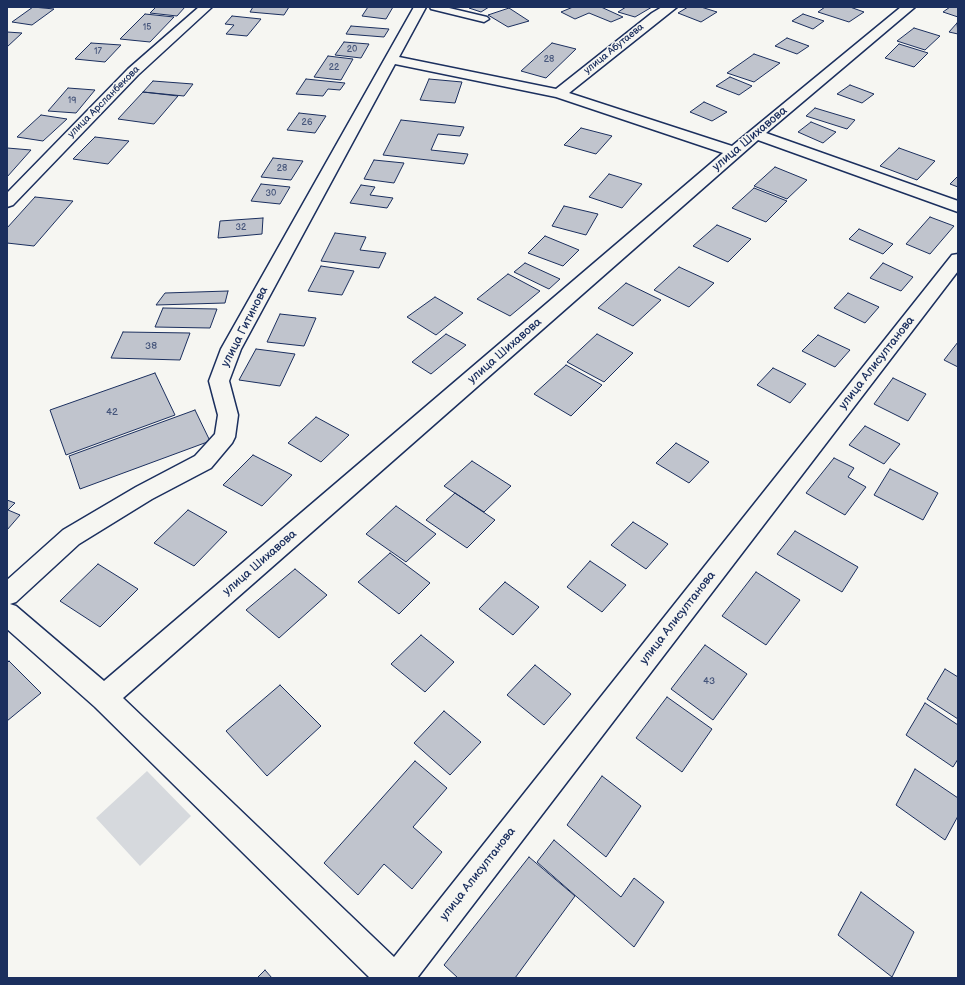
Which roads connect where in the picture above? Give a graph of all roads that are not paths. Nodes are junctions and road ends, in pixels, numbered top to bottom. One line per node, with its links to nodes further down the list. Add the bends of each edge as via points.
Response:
1 (206, 7): 11 (street, улица Арсланбекова, via 133,72)
2 (420, 7): 7 (street, улица Гитинова)
3 (434, 7): 6 (lane)
4 (671, 7): 8 (street, улица Абутаева, via 656,16)
5 (909, 7): 9 (street, улица Шихавова)
6 (484, 19)
7 (391, 58): 8 (street); 14 (street, улица Гитинова, via 231,350 219,381 228,415 225,437 203,462 144,493 71,537)
8 (559, 94): 10 (street)
9 (755, 134): 10 (street, улица Шихавова); 12 (street)
10 (734, 152): 16 (street, улица Шихавова)
11 (7, 202)
12 (958, 207)
13 (958, 258): 18 (street, улица Алисултанова)
14 (7, 595)
15 (7, 614): 16 (street)
16 (104, 698): 17 (street)
17 (393, 978)
18 (397, 978)

